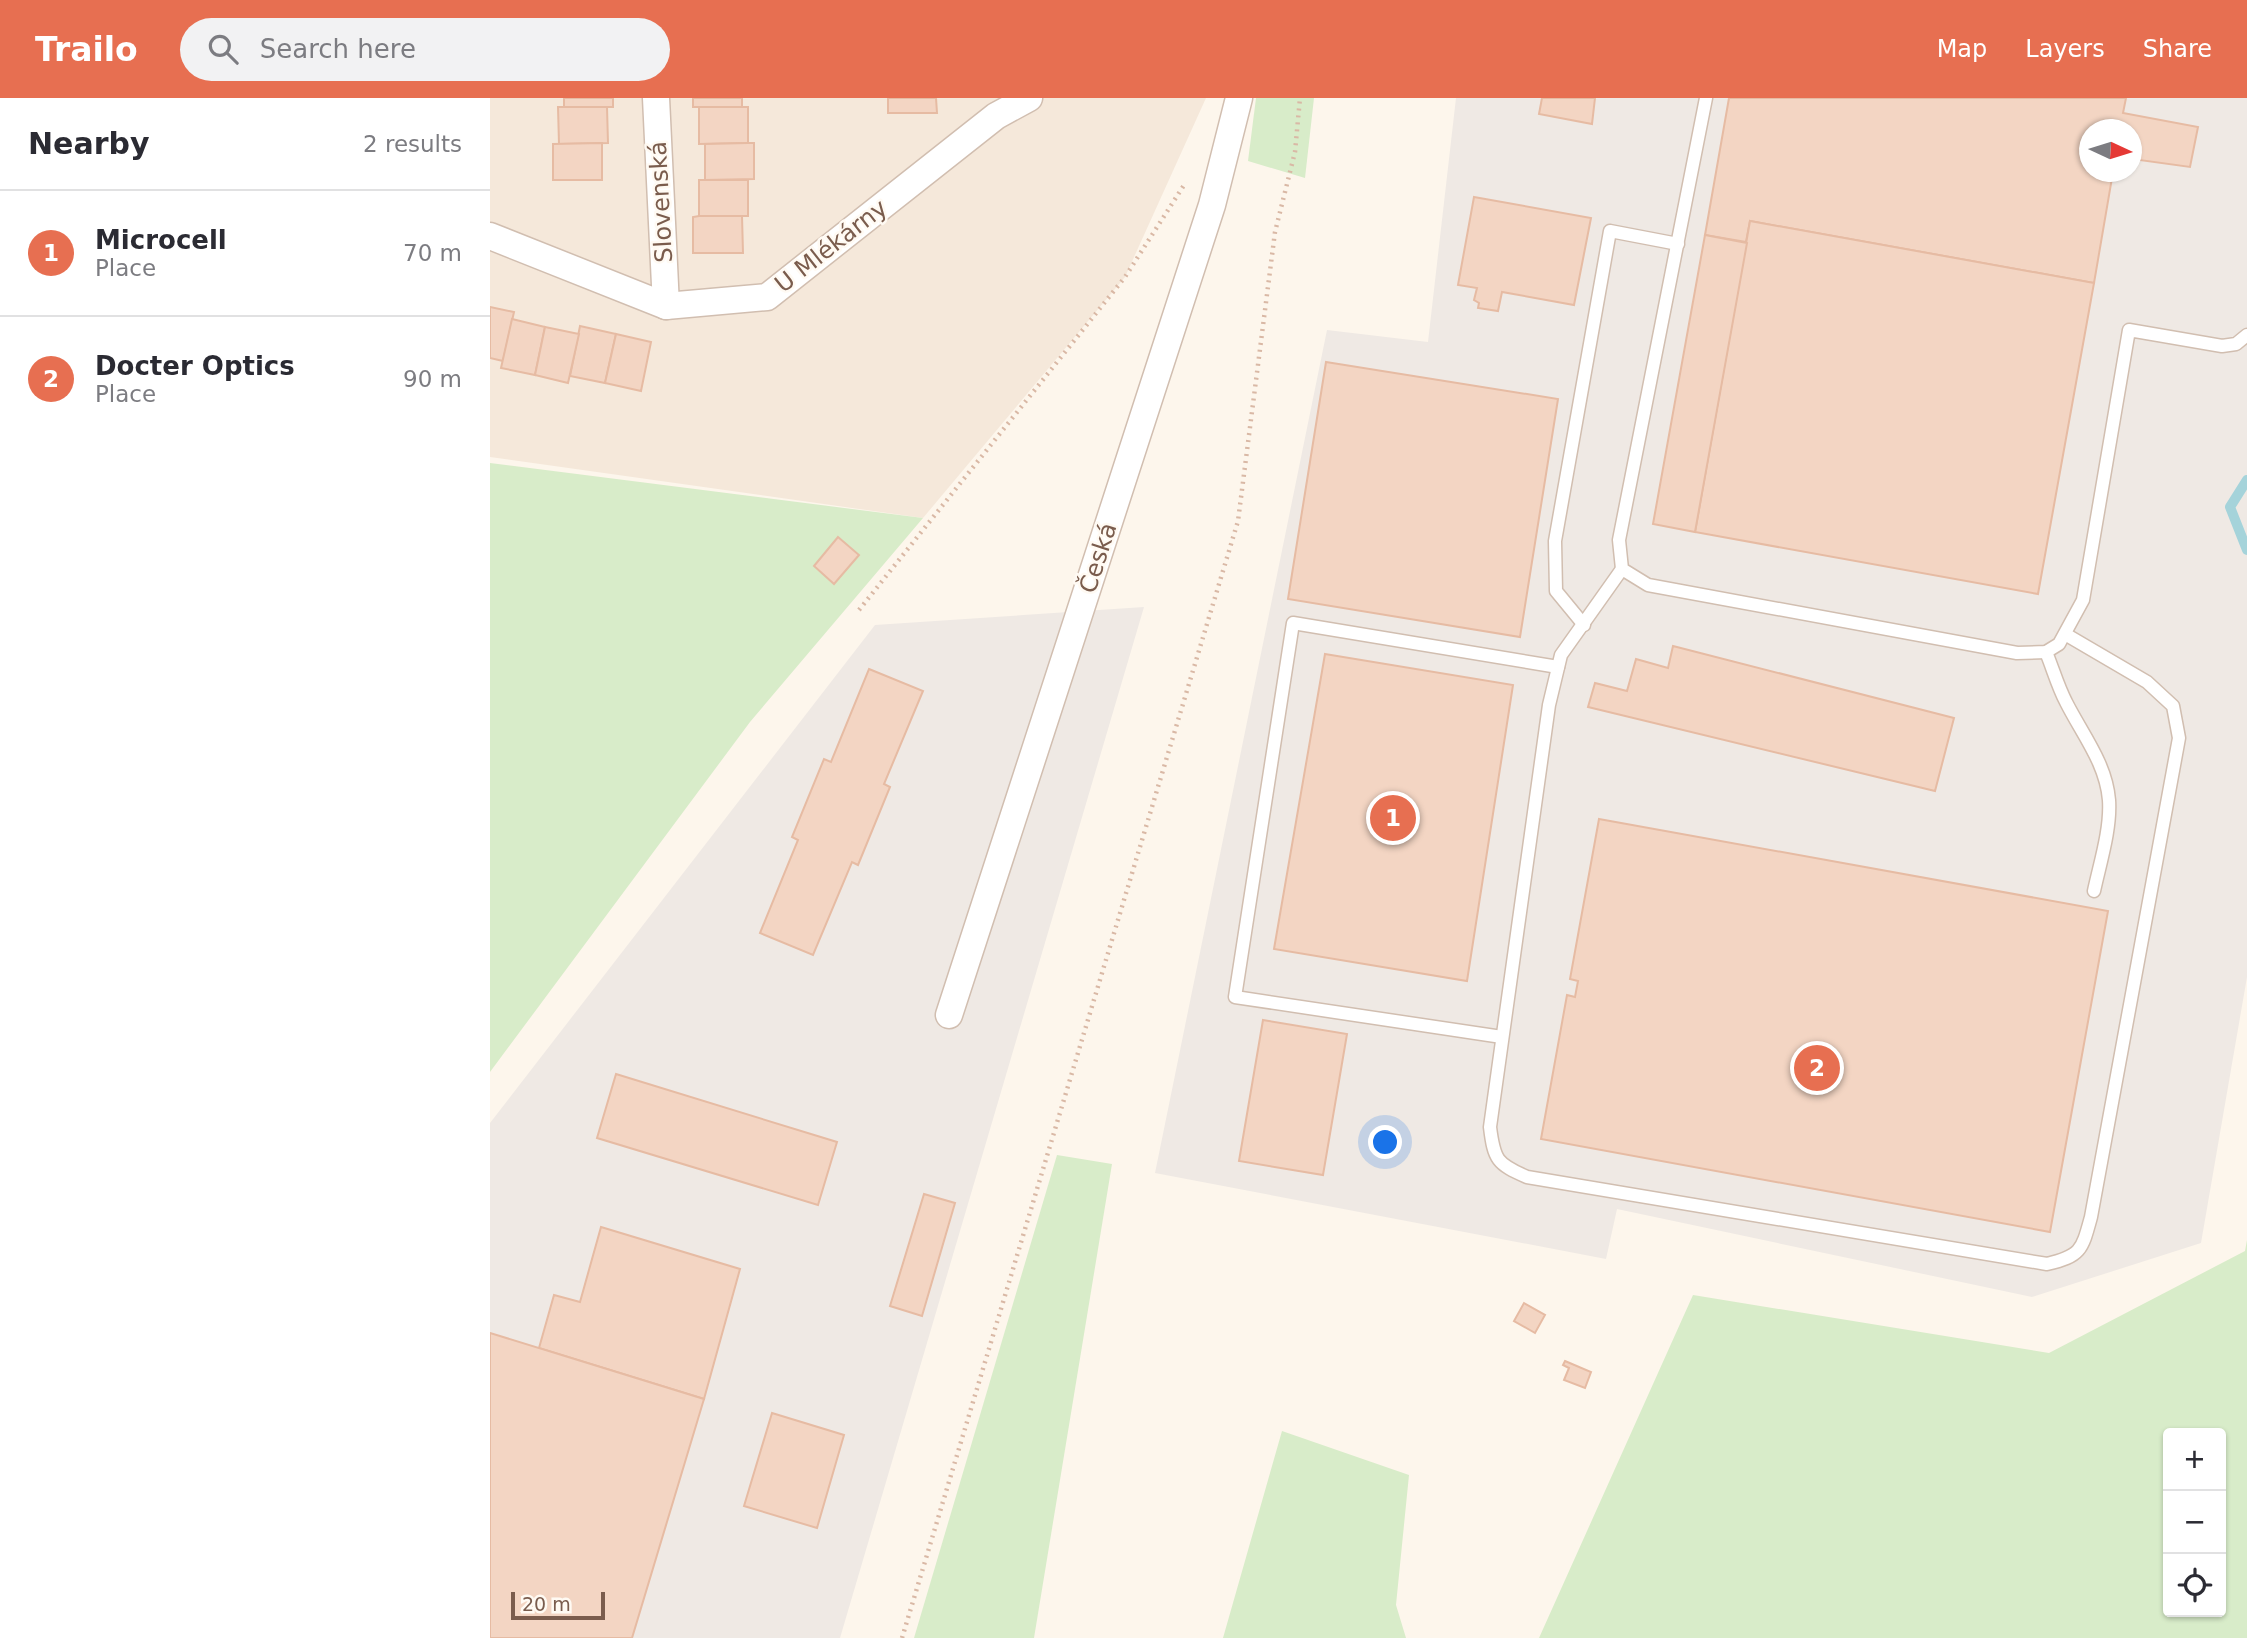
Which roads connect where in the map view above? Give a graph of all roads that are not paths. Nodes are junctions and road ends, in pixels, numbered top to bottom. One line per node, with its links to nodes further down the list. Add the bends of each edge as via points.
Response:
1 (656, 98): 8 (street, Slovenská)
2 (1028, 98): 5 (street, U Mlékárny)
3 (1239, 98): 16 (street, Česká, via 1212,205)
4 (1706, 98): 7 (lane)
5 (996, 107): 8 (street, U Mlékárny, via 767,297)
6 (490, 236): 8 (street, U Mlékárny)
7 (1678, 244): 10 (lane, via 1619,540); 11 (lane, via 1610,231 1555,541 1556,591)
8 (666, 306)
9 (2247, 335): 12 (lane, via 2236,344 2222,345 2129,330 2083,600)
10 (1622, 569): 11 (lane); 13 (lane, via 1648,585 2017,653)
11 (1584, 625): 14 (lane, via 1561,655)
12 (2065, 635): 13 (lane); 17 (lane, via 2147,682 2173,706 2179,738 2091,1217 2083,1248 2069,1259 2046,1264 2012,1261 1527,1177 1503,1166 1493,1152 1490,1127)
13 (2046, 652): 15 (lane, via 2105,777 2108,822)
14 (1558, 667): 17 (lane); 17 (lane, via 1293,623 1235,997)
15 (2094, 891)
16 (950, 1015)
17 (1502, 1037)

